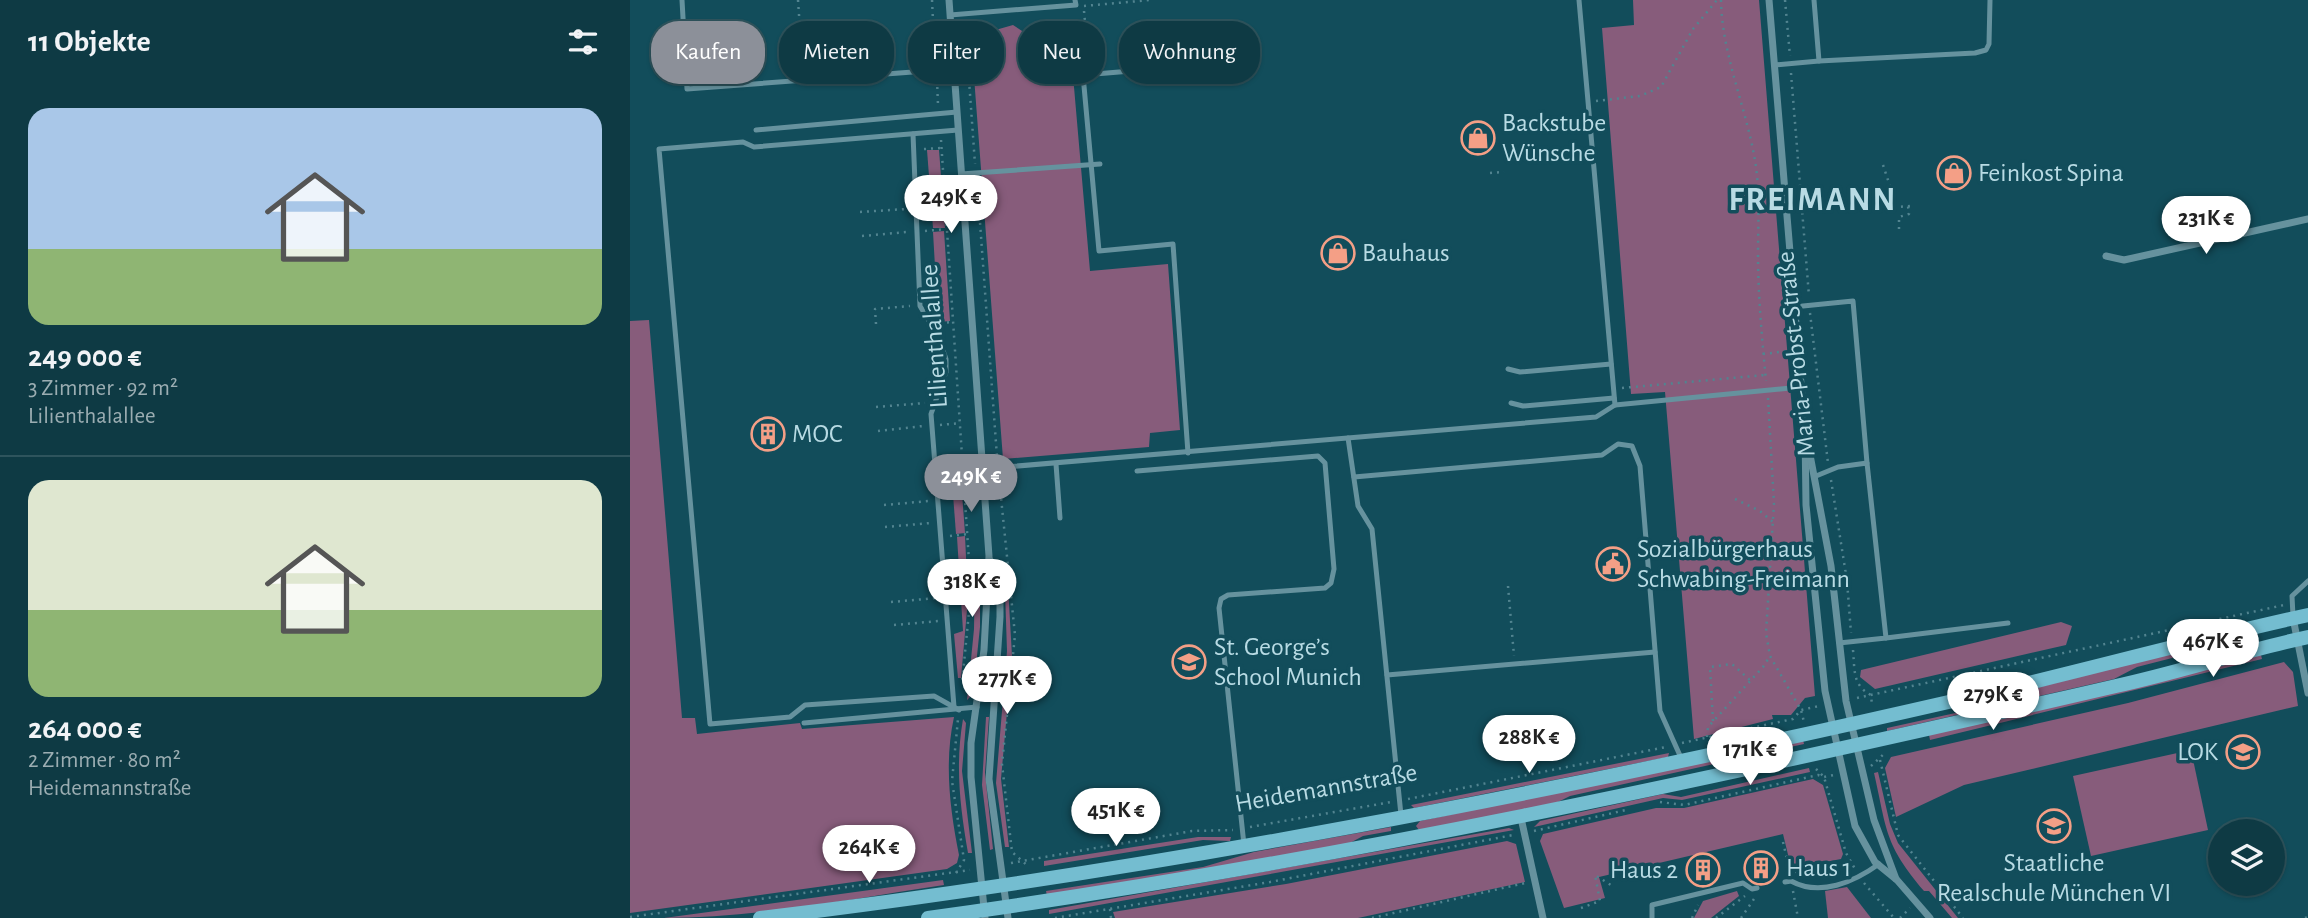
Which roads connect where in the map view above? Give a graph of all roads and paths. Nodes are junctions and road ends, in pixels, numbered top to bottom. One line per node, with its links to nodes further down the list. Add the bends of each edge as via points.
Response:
1 (682, 0): 25 (lane, via 687,89)
2 (798, 0): 18 (path)
3 (932, 0): 17 (path)
4 (949, 0): 15 (street, Lilienthalallee)
5 (1150, 0): 13 (path)
6 (1579, 0): 29 (lane)
7 (1719, 0): 29 (path, via 1693,29 1661,87 1640,96); 61 (path, via 1756,168)
8 (1769, 0): 24 (street, Maria-Probst-Straße)
9 (1785, 0): 23 (path, Maria-Probst-Straße)
10 (1814, 0): 22 (lane)
11 (1990, 0): 22 (lane, via 1986,50)
12 (1076, 2): 13 (path); 14 (lane)
13 (1083, 6): 21 (path)
14 (964, 14): 15 (lane); 42 (path, Lilienthalallee)
15 (950, 15): 20 (street, Lilienthalallee)
16 (938, 16): 17 (path)
17 (933, 17): 19 (path)
18 (799, 21)
19 (933, 21)
20 (950, 21)
21 (1085, 21)
22 (1819, 61): 23 (lane)
23 (1791, 64): 24 (lane); 56 (path, Maria-Probst-Straße)
24 (1774, 65): 57 (street, Maria-Probst-Straße)
25 (908, 72)
26 (937, 84): 31 (path)
27 (954, 84): 30 (street, Lilienthalallee)
28 (1084, 84): 38 (lane)
29 (1588, 102): 59 (lane)
30 (957, 112): 31 (lane); 33 (street, Lilienthalallee)
31 (939, 114): 32 (lane)
32 (756, 130)
33 (958, 131): 34 (lane); 44 (street, Lilienthalallee)
34 (940, 132): 35 (lane); 36 (path, Lilienthalallee)
35 (913, 134): 37 (lane); 124 (lane, via 754,147 743,142 659,149 710,724 790,717 805,705 934,696)
36 (942, 148): 37 (path); 50 (path, Lilienthalallee)
37 (913, 150): 46 (lane)
38 (1091, 164): 39 (lane); 42 (lane); 76 (lane, via 1099,251 1173,244)
39 (1100, 164)
40 (1883, 164): 45 (path)
41 (1504, 172): 43 (path)
42 (976, 173): 44 (lane); 83 (path, Lilienthalallee)
43 (1490, 173)
44 (961, 174): 84 (street, Lilienthalallee)
45 (1889, 186)
46 (915, 208): 48 (path); 52 (lane)
47 (1887, 208): 51 (path, via 1909,206 1909,214 1899,217)
48 (860, 212)
49 (2308, 219): 54 (street, via 2124,260)
50 (947, 229): 52 (path); 69 (path, Lilienthalallee)
51 (1899, 229)
52 (916, 232): 53 (path); 55 (lane)
53 (862, 236)
54 (2106, 256)
55 (920, 306): 58 (path, via 875,309); 66 (lane, via 946,359 941,388)
56 (1810, 306): 57 (lane); 79 (lane, via 1853,301); 86 (path, Maria-Probst-Straße)
57 (1793, 307): 62 (street, Maria-Probst-Straße)
58 (876, 324)
59 (1611, 364): 60 (lane, via 1520,372); 63 (lane)
60 (1508, 369)
61 (1765, 375): 63 (path); 64 (path)
62 (1801, 387): 64 (lane); 72 (street, Maria-Probst-Straße)
63 (1613, 389): 65 (lane)
64 (1767, 389): 65 (lane); 95 (path, via 1774,457)
65 (1614, 401): 67 (lane); 73 (lane, via 1596,417)
66 (933, 402): 68 (path); 70 (lane)
67 (1511, 403)
68 (876, 407)
69 (961, 423): 70 (path); 81 (path, Lilienthalallee)
70 (932, 425): 71 (path); 82 (lane)
71 (878, 430)
72 (1805, 432): 88 (street, Maria-Probst-Straße); 121 (street, Maria-Probst-Straße, via 1809,548)
73 (1348, 438): 74 (lane); 89 (lane)
74 (1317, 441): 76 (lane); 78 (lane)
75 (1196, 446): 76 (lane)
76 (1188, 453): 77 (lane)
77 (1154, 456): 80 (lane); 85 (lane)
78 (1318, 456): 85 (lane); 143 (lane, via 1325,463 1331,583 1325,588 1228,595 1219,608)
79 (1867, 463): 86 (lane); 109 (lane)
80 (1056, 464): 83 (lane); 93 (lane)
81 (965, 465): 82 (path); 97 (path, Lilienthalallee)
82 (935, 468): 91 (lane)
83 (998, 468): 84 (lane); 148 (path, Lilienthalallee, via 1015,635 1002,764 1012,852)
84 (981, 469): 99 (street, Lilienthalallee)
85 (1156, 470): 87 (lane)
86 (1829, 470): 88 (lane); 111 (path, Maria-Probst-Straße)
87 (1137, 471)
88 (1816, 476): 112 (street, Maria-Probst-Straße, via 1832,566)
89 (1354, 477): 113 (lane, via 1602,455 1618,444 1632,446 1640,466); 116 (lane, via 1358,506 1373,529)
90 (1735, 499): 95 (path)
91 (937, 500): 92 (path); 94 (lane)
92 (884, 505)
93 (1060, 518)
94 (939, 522): 96 (path); 98 (lane)
95 (1773, 522): 114 (path, via 1766,633)
96 (886, 527)
97 (968, 534): 98 (path); 124 (path, Lilienthalallee, via 971,591)
98 (940, 536): 102 (lane)
99 (989, 556): 122 (street, Lilienthalallee); 123 (street, Lilienthalallee, via 1000,606)
100 (2308, 581): 104 (lane, via 2292,596)
101 (1508, 586): 115 (path)
102 (945, 597): 103 (path); 106 (lane)
103 (891, 602)
104 (2292, 611): 105 (main road, Heidemannstraße); 110 (street); 119 (path); 128 (main road, Heidemannstraße)
105 (2308, 615)
106 (947, 621): 108 (path); 124 (lane)
107 (2008, 623): 109 (lane)
108 (894, 625)
109 (1886, 638): 111 (lane)
110 (2303, 638): 118 (street); 133 (main road)
111 (1852, 641): 112 (lane); 119 (path, Maria-Probst-Straße, via 1856,682)
112 (1839, 643): 120 (street, Maria-Probst-Straße)
113 (1655, 652): 115 (lane); 132 (lane, via 1660,710)
114 (1770, 656): 117 (path); 125 (path)
115 (1514, 666): 116 (lane)
116 (1387, 675): 140 (lane)
117 (1751, 681): 126 (path); 126 (path, via 1732,664 1710,667)
118 (2308, 692)
119 (1871, 695): 120 (path)
120 (1846, 701): 128 (street, Maria-Probst-Straße)
121 (1827, 705): 125 (path, Heidemannstraße); 129 (street, Maria-Probst-Straße)
122 (977, 707): 123 (street); 124 (lane); 151 (street, Lilienthalallee, via 971,777)
123 (993, 708): 150 (street, Lilienthalallee, via 989,779)
124 (957, 709): 127 (lane); 153 (path, Lilienthalallee, via 952,781 964,860)
125 (1801, 710): 130 (path); 131 (path, Heidemannstraße, via 1793,719)
126 (1713, 722): 131 (path)
127 (804, 723)
128 (1850, 723): 129 (main road, Heidemannstraße); 133 (street, Maria-Probst-Straße)
129 (1831, 727): 130 (main road, Heidemannstraße); 134 (street, Maria-Probst-Straße)
130 (1806, 732): 137 (main road, Heidemannstraße)
131 (1707, 738): 132 (path, Heidemannstraße)
132 (1676, 745): 137 (lane); 140 (path, Heidemannstraße)
133 (1856, 745): 134 (main road); 155 (street, Maria-Probst-Straße, via 1874,820)
134 (1836, 749): 135 (main road); 149 (street, Maria-Probst-Straße, via 1855,826)
135 (1811, 755): 139 (path); 142 (main road)
136 (1880, 759): 180 (path, via 1898,835)
137 (1682, 760): 141 (main road, Heidemannstraße)
138 (1833, 787): 139 (path)
139 (1827, 789): 147 (path)
140 (1399, 800): 141 (lane); 143 (path, Heidemannstraße)
141 (1401, 818): 144 (main road, Heidemannstraße); 146 (main road, Heidemannstraße)
142 (1521, 818): 144 (main road); 156 (street)
143 (1242, 829): 146 (lane); 148 (path, Heidemannstraße, via 1192,831)
144 (1405, 840): 165 (main road)
145 (1783, 842): 152 (path)
146 (1244, 845): 158 (main road, Heidemannstraße)
147 (1849, 859): 152 (path); 154 (path)
148 (1022, 861): 150 (path, Heidemannstraße)
149 (1879, 864): 154 (lane); 155 (street, Maria-Probst-Straße)
150 (1000, 865): 158 (street, Lilienthalallee)
151 (982, 868): 153 (path); 159 (street, Lilienthalallee)
152 (1790, 872): 157 (path)
153 (955, 874): 167 (path)
154 (1860, 878): 157 (lane, via 1824,887 1803,888); 178 (path)
155 (1897, 880): 179 (street)
156 (1535, 881): 171 (path); 172 (street)
157 (1788, 882): 177 (path)
158 (1004, 884): 159 (main road, Heidemannstraße); 165 (street, Lilienthalallee)
159 (983, 887): 166 (street, Lilienthalallee); 168 (main road, Heidemannstraße)
160 (1614, 887): 163 (path, via 1595,875 1600,901)
161 (1755, 889): 162 (lane, via 1743,883); 175 (path); 176 (path)
162 (1704, 892): 173 (lane, via 1652,905); 174 (path)
163 (1581, 908)
164 (1110, 909): 170 (path)
165 (1007, 913): 166 (main road)
166 (985, 914): 169 (main road)
167 (630, 917)
168 (760, 918)
169 (928, 918)
170 (1111, 918)
171 (1372, 918)
172 (1543, 918)
173 (1652, 918)
174 (1692, 918)
175 (1716, 918)
176 (1741, 918)
177 (1798, 918)
178 (1894, 918)
179 (1930, 918)
180 (1963, 918)

